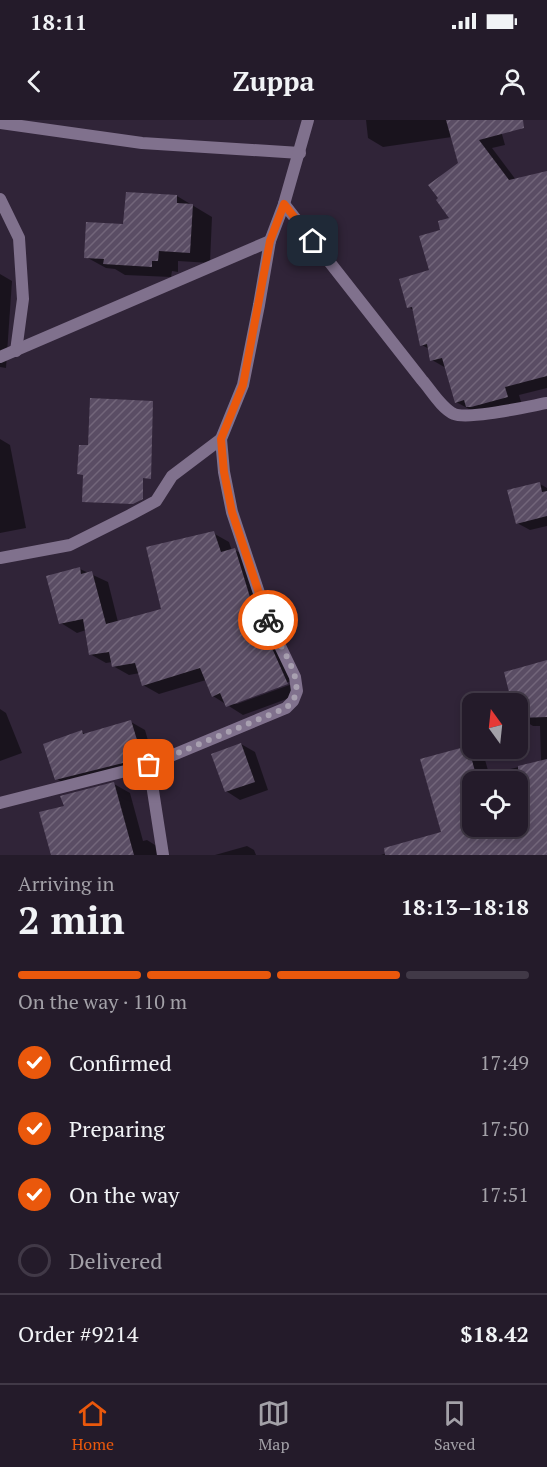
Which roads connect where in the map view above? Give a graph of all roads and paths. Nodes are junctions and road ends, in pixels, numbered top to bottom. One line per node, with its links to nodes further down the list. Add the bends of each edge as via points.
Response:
1 (308, 120): 3 (street)
2 (0, 123): 3 (street, via 142,142)
3 (300, 153): 5 (street)
4 (0, 199): 7 (street, via 19,238 23,299)
5 (284, 204): 6 (street); 9 (street, via 442,405 454,414 471,415)
6 (270, 241): 7 (street); 10 (street, via 243,385)
7 (16, 351): 8 (street)
8 (0, 357)
9 (547, 402)
10 (221, 439): 11 (street, via 172,476 156,501 130,515 70,545); 12 (street, via 232,512 269,623 295,677 297,691 286,708)
11 (0, 558)
12 (149, 765): 13 (street); 14 (street)
13 (0, 803)
14 (163, 855)

